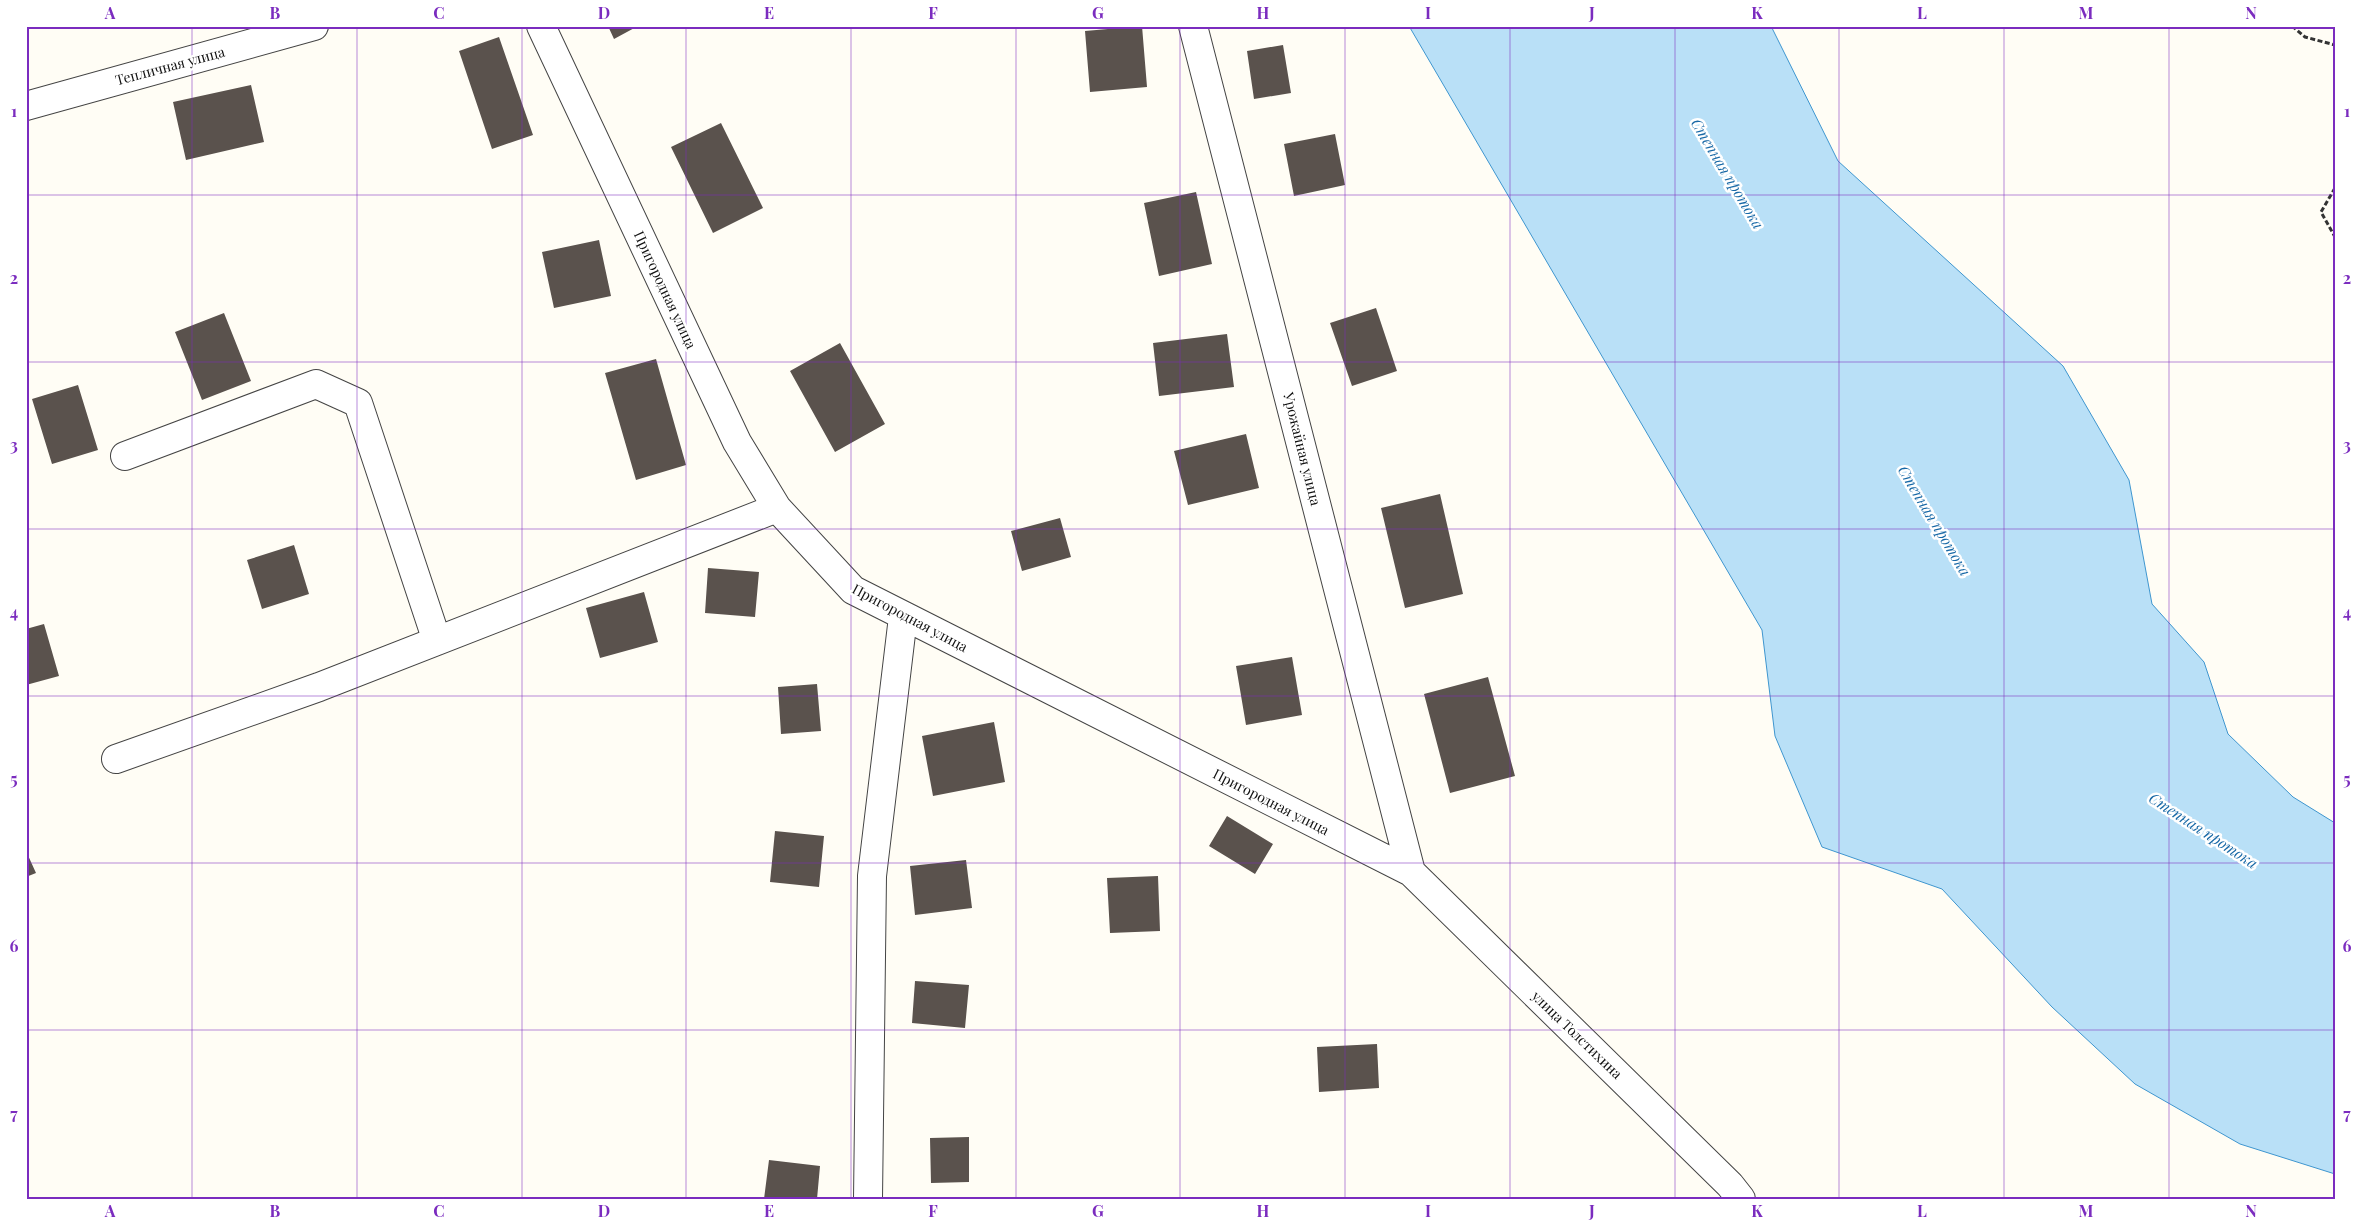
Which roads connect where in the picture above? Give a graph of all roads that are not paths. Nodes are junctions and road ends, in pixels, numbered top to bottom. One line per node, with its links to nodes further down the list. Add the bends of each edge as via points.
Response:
1 (314, 26): 4 (street, Тепличная улица)
2 (541, 26): 6 (street, Пригородная улица, via 737,442)
3 (1193, 26): 10 (street, Урожайная улица)
4 (26, 106)
5 (125, 456): 8 (street, via 316,384 358,403)
6 (777, 508): 7 (street, Пригородная улица, via 853,590); 8 (street)
7 (903, 617): 10 (street, Пригородная улица); 11 (street, via 872,876)
8 (437, 641): 9 (street)
9 (116, 759)
10 (1411, 872): 12 (street, улица Толстихина)
11 (868, 1199)
12 (1741, 1199)

